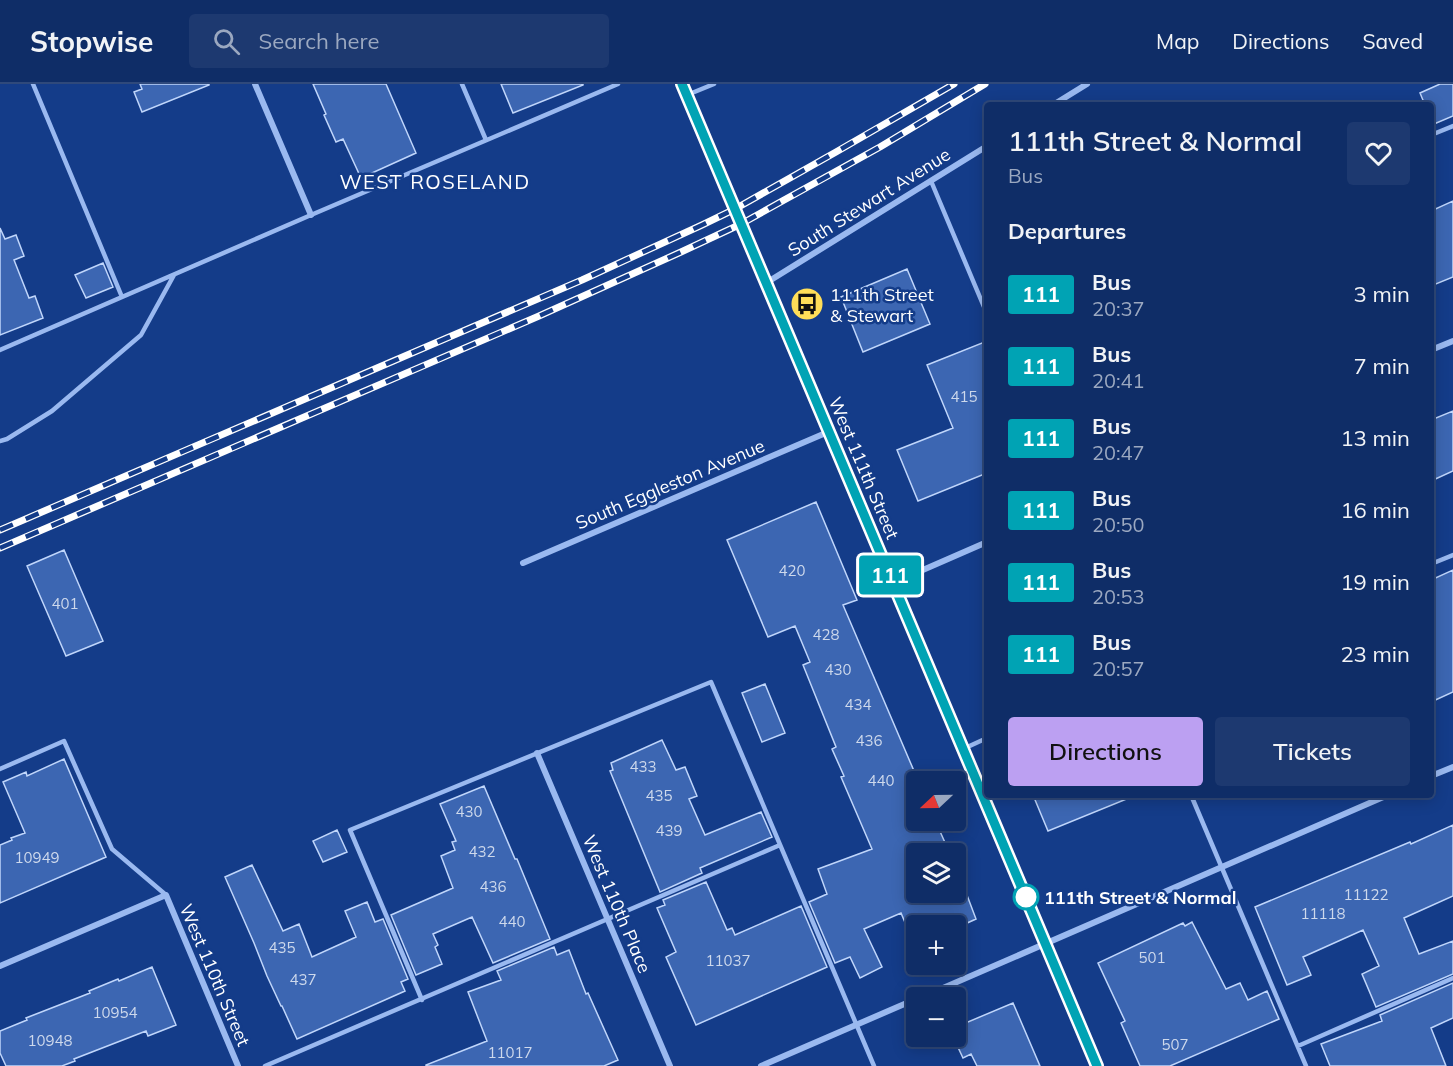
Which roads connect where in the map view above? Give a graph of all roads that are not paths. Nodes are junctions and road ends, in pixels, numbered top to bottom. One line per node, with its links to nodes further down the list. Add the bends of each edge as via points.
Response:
1 (33, 84): 17 (lane)
2 (255, 84): 14 (street)
3 (462, 84): 11 (lane)
4 (618, 84): 11 (lane)
5 (714, 84): 7 (lane)
6 (1087, 84): 8 (street)
7 (685, 89): 16 (main road, West 111th Street)
8 (1058, 102)
9 (1453, 126): 10 (lane)
10 (1434, 134)
11 (486, 140): 14 (lane)
12 (984, 148): 13 (street, South Stewart Avenue)
13 (931, 181): 16 (street, South Stewart Avenue); 18 (lane)
14 (311, 215): 15 (lane)
15 (174, 275): 17 (lane); 23 (lane, via 141,335 52,411)
16 (766, 283): 22 (main road, West 111th Street)
17 (122, 297): 21 (lane)
18 (984, 307)
19 (1453, 340): 20 (street)
20 (1434, 349)
21 (0, 350)
22 (829, 431): 26 (street, South Eggleston Avenue); 28 (main road, West 111th Street)
23 (0, 441)
24 (984, 543): 28 (street)
25 (1453, 555): 27 (lane)
26 (523, 563)
27 (1434, 563)
28 (893, 583): 30 (main road, West 111th Street)
29 (984, 739): 30 (lane)
30 (963, 749): 41 (main road, West 111th Street)
31 (537, 753): 37 (lane, via 711,682); 40 (street, West 110th Place); 45 (lane, via 350,830)
32 (1453, 767): 34 (street)
33 (0, 769): 39 (lane, via 64,741 111,849)
34 (1434, 775)
35 (1192, 798): 38 (lane)
36 (1381, 798): 38 (street)
37 (780, 845): 40 (lane); 47 (lane)
38 (1222, 867): 41 (street); 48 (lane)
39 (166, 895): 42 (street); 49 (street, West 110th Street)
40 (607, 920): 45 (lane); 51 (street, West 110th Place)
41 (1045, 944): 44 (street); 54 (main road, West 111th Street)
42 (0, 966)
43 (1453, 978): 48 (lane)
44 (944, 987)
45 (423, 1000): 50 (lane)
46 (906, 1003): 47 (street)
47 (856, 1025): 52 (street); 53 (lane)
48 (1298, 1046): 55 (lane)
49 (238, 1066)
50 (265, 1066)
51 (670, 1066)
52 (761, 1066)
53 (874, 1066)
54 (1097, 1066)
55 (1306, 1066)

